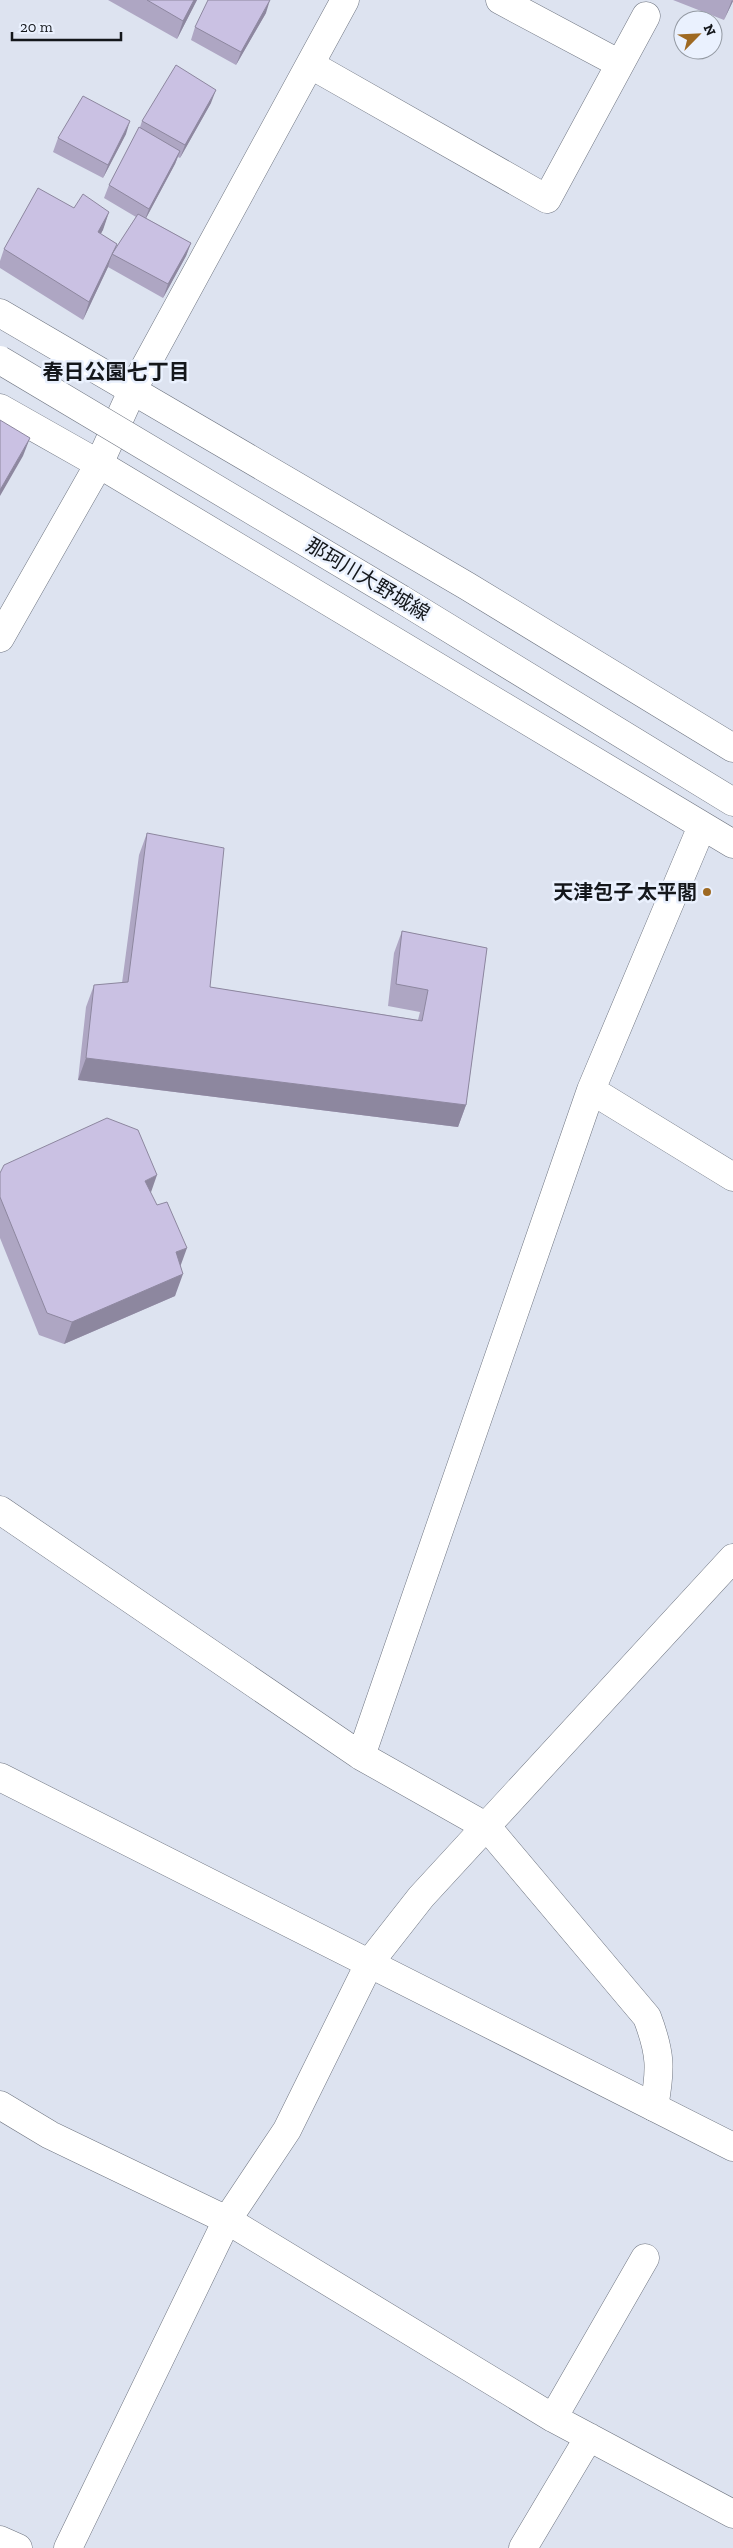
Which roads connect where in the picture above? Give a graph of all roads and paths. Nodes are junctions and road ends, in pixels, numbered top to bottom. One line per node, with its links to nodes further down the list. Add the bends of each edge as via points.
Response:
1 (345, 0): 5 (street)
2 (500, 0): 4 (street)
3 (646, 16): 4 (street)
4 (620, 64): 5 (street, via 547,199)
5 (311, 65): 8 (street, via 247,176)
6 (0, 313): 8 (street)
7 (0, 360): 13 (street, 那珂川大野城線, bridge)
8 (132, 390): 10 (street); 12 (street, via 467,586)
9 (0, 408): 10 (street)
10 (99, 464): 11 (street); 14 (street)
11 (0, 638)
12 (733, 748)
13 (733, 802)
14 (702, 826): 15 (street); 16 (street)
15 (733, 844)
16 (592, 1090): 17 (street); 20 (street)
17 (733, 1177)
18 (0, 1510): 20 (street)
19 (733, 1558): 22 (street)
20 (361, 1756): 22 (street)
21 (0, 1777): 23 (street)
22 (486, 1827): 23 (street, via 421,1897); 25 (street, via 648,2017 660,2060)
23 (370, 1962): 25 (street); 27 (street, via 287,2130)
24 (0, 2105): 27 (street, via 50,2135)
25 (654, 2107): 26 (street)
26 (733, 2147)
27 (227, 2220): 29 (street); 34 (street)
28 (645, 2258): 29 (street)
29 (554, 2418): 30 (street)
30 (589, 2438): 31 (street); 35 (street)
31 (733, 2514)
32 (0, 2540): 33 (street)
33 (18, 2548)
34 (68, 2548)
35 (523, 2548)

